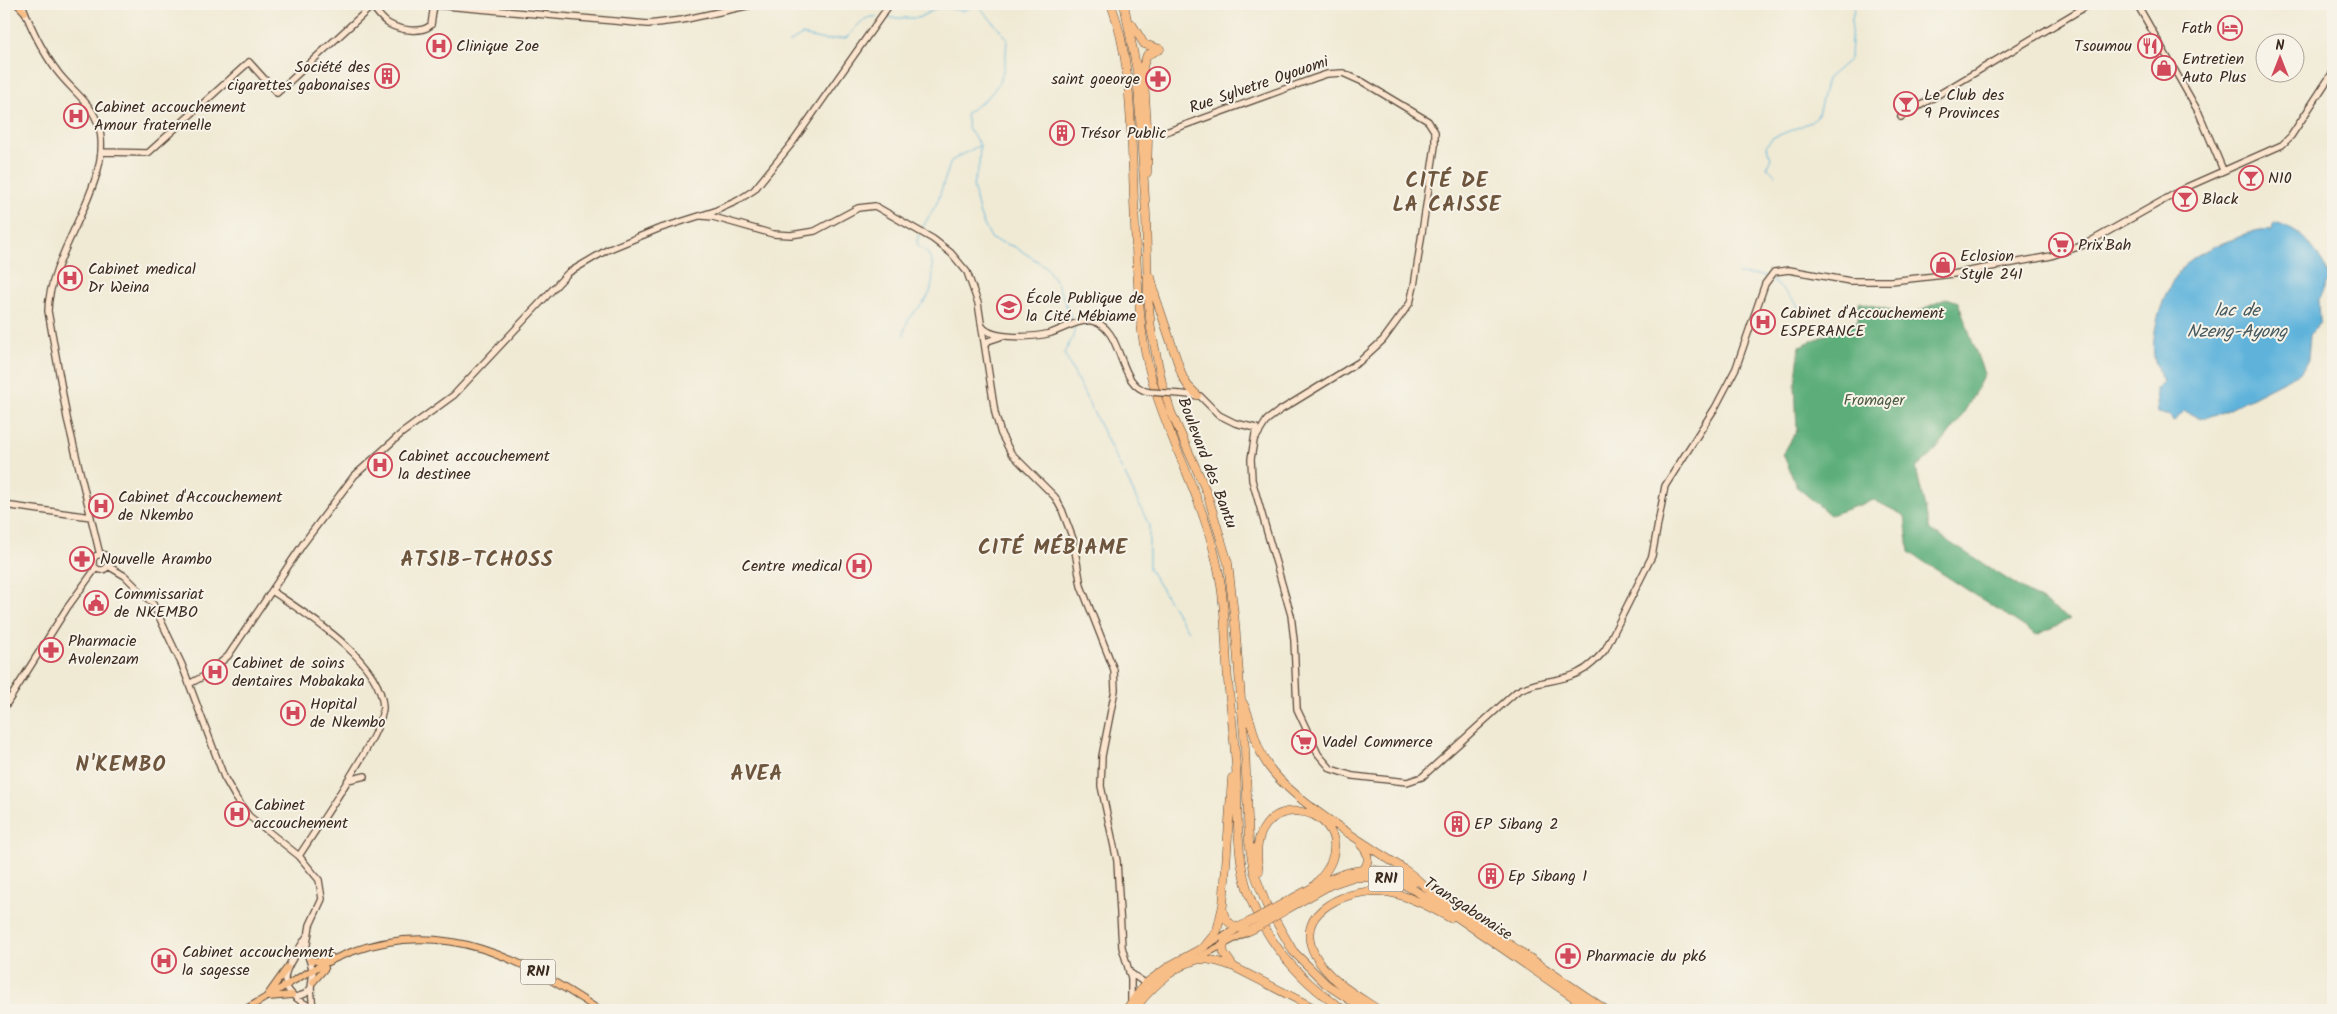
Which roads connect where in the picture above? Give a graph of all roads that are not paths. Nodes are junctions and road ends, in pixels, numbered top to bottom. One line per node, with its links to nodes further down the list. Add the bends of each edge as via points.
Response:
1 (17, 4): 9 (main road)
2 (22, 4): 9 (street)
3 (756, 4): 14 (street, via 648,24 434,5 431,25 424,30 390,24 372,6 279,92 249,62 148,153)
4 (890, 4): 17 (street, via 762,181 743,198)
5 (1111, 4): 39 (highway, Boulevard des Bantu, via 1123,42 1128,79 1143,335 1154,388 1197,497 1217,565)
6 (1124, 4): 10 (highway, Boulevard des Bantu)
7 (2090, 4): 12 (street)
8 (2137, 4): 15 (street, via 2199,113)
9 (25, 12): 14 (street, via 33,34 52,64 94,115 100,128)
10 (1127, 16): 16 (highway, Boulevard des Bantu, via 1137,71); 16 (highway, via 1140,41 1160,49 1150,53 1143,66 1148,153 1148,169)
11 (2333, 72): 15 (street, via 2285,143 2262,156)
12 (1900, 117)
13 (1163, 133): 27 (street, Rue Sylvetre Oyouomi, via 1337,73 1353,76 1419,115 1432,125 1435,132 1433,168 1410,303 1365,357)
14 (103, 152): 31 (street, via 95,180 55,273 48,304 67,418)
15 (2223, 170): 29 (street, via 2084,245 2051,256 1953,274 1891,281 1850,281 1789,270 1774,272 1765,284 1736,368 1666,486 1650,560 1605,650 1577,674 1516,692 1418,779 1407,782 1353,776 1331,769 1322,760 1297,709 1293,628 1252,475)
16 (1144, 178): 20 (highway, Boulevard des Bantu)
17 (724, 207): 18 (street); 19 (street, via 719,214)
18 (702, 216): 19 (street); 35 (street, via 620,244 568,273 454,395 402,433 354,476)
19 (723, 220): 21 (street, via 773,234 796,235 814,231 852,210 869,206 881,208 924,232 964,268 976,296)
20 (1147, 248): 24 (highway, via 1156,298); 37 (highway, Boulevard des Bantu, via 1150,319 1162,383 1176,426 1212,507 1228,563)
21 (982, 326): 22 (street, via 987,332); 23 (street)
22 (1002, 336): 23 (street, via 988,341); 25 (street, bridge, via 1048,334 1086,321 1098,324 1111,338 1136,386 1149,392)
23 (985, 347): 66 (street, via 1001,434 1015,458 1055,497 1066,519 1081,586 1114,670 1101,786 1116,856 1122,947)
24 (1186, 383): 25 (highway, via 1186,390); 26 (highway)
25 (1181, 394): 26 (street)
26 (1197, 395): 28 (street, via 1219,415)
27 (1267, 420): 28 (street); 29 (street)
28 (1248, 425): 29 (street, via 1256,428)
29 (1256, 437)
30 (4, 504): 31 (street)
31 (91, 517): 32 (street)
32 (100, 555): 33 (street, via 107,558); 34 (street, via 94,559)
33 (108, 566): 34 (street, via 101,570); 36 (street, via 120,572 153,604)
34 (96, 568): 38 (street)
35 (272, 592): 36 (street, via 228,656 206,675); 40 (street, via 342,641 378,688 382,714)
36 (189, 684): 43 (street, via 224,777 236,798 249,816)
37 (1240, 700): 42 (highway, via 1247,711 1257,746 1274,773); 48 (highway, Boulevard des Bantu, via 1250,848)
38 (4, 708)
39 (1234, 724): 49 (highway); 80 (highway, Boulevard des Bantu, via 1238,834 1244,877 1252,902 1265,929 1288,961 1304,979)
40 (357, 763): 41 (street); 41 (street, via 357,770 365,776)
41 (347, 780): 43 (street)
42 (1349, 834): 44 (highway, via 1368,855); 47 (highway, via 1408,872)
43 (299, 856): 56 (street, via 317,876 322,890 320,905)
44 (1364, 870): 45 (highway); 46 (highway, Transgabonaise / RN1, via 1339,874); 47 (highway, Transgabonaise / RN1, via 1395,873)
45 (1330, 885): 50 (highway, Transgabonaise / RN1); 52 (highway, Transgabonaise / RN1, via 1361,876 1390,880 1421,893)
46 (1313, 887): 48 (highway, via 1331,863 1331,834 1309,813 1295,810 1282,813 1266,826 1257,845); 50 (highway, Transgabonaise / RN1)
47 (1425, 887): 84 (highway, Transgabonaise / RN1)
48 (1266, 904): 81 (highway, Boulevard des Bantu, via 1300,959 1338,993)
49 (1223, 905): 53 (highway, via 1227,921); 58 (highway, via 1216,931)
50 (1288, 905): 51 (highway, RN1, bridge)
51 (1257, 923): 53 (highway, RN1); 54 (highway, RN1)
52 (1468, 924): 82 (highway, via 1410,898 1384,892 1347,895 1321,909 1311,934 1316,956 1336,980); 83 (highway, Transgabonaise / RN1)
53 (1240, 928): 54 (highway); 55 (highway, RN1)
54 (1249, 931): 57 (main road, RN1)
55 (1228, 933): 57 (highway); 58 (main road, RN1)
56 (307, 936): 60 (street); 61 (street)
57 (1223, 944): 62 (main road, RN1); 63 (highway, via 1226,957)
58 (1204, 946): 67 (highway, RN1)
59 (347, 954): 60 (main road, via 317,961); 65 (main road, RN1); 68 (main road, via 322,970); 76 (main road, RN1, via 380,944 408,941 471,946 526,966)
60 (309, 958): 61 (street, via 298,956); 65 (street)
61 (292, 960): 64 (street)
62 (1193, 960): 63 (highway); 70 (highway, RN1)
63 (1234, 967): 79 (highway)
64 (286, 968): 69 (street); 72 (main road)
65 (313, 971): 68 (street); 69 (main road, RN1)
66 (1129, 972): 67 (street); 73 (street)
67 (1144, 984): 70 (street); 73 (highway, RN1)
68 (312, 985): 71 (street, via 305,994); 74 (street)
69 (285, 986): 71 (street); 72 (main road, RN1)
70 (1150, 991): 78 (highway, RN1)
71 (294, 996): 72 (main road); 74 (street)
72 (267, 997): 75 (main road, RN1)
73 (1131, 1002): 77 (highway, RN1)
74 (313, 1009)
75 (244, 1010)
76 (599, 1010)
77 (1126, 1010)
78 (1134, 1010)
79 (1318, 1010)
80 (1344, 1010)
81 (1365, 1010)
82 (1379, 1010)
83 (1592, 1010)
84 (1606, 1010)

